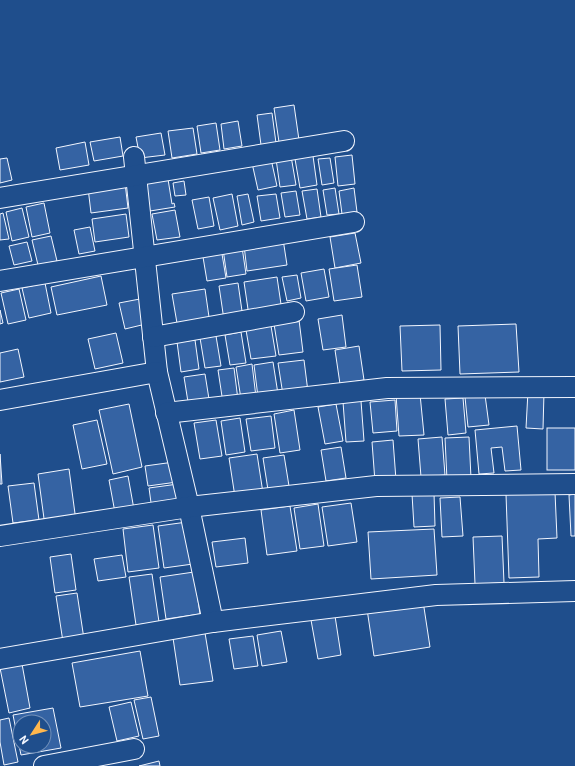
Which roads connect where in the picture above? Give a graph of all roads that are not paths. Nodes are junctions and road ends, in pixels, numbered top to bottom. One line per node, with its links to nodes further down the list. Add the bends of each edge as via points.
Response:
1 (344, 141): 2 (street)
2 (135, 166): 3 (street); 5 (street)
3 (0, 198)
4 (354, 222): 5 (street)
5 (145, 258): 6 (street); 8 (street)
6 (0, 281)
7 (294, 312): 8 (street)
8 (153, 337): 9 (street)
9 (157, 372): 11 (street); 12 (street)
10 (575, 387): 12 (street, via 387,388)
11 (0, 400)
12 (166, 413): 14 (street)
13 (575, 484): 14 (street, via 376,486)
14 (189, 507): 15 (street); 17 (street)
15 (0, 536)
16 (575, 591): 17 (street, via 436,595)
17 (213, 622): 18 (street)
18 (0, 659)
19 (134, 749): 20 (street)
20 (44, 766)

